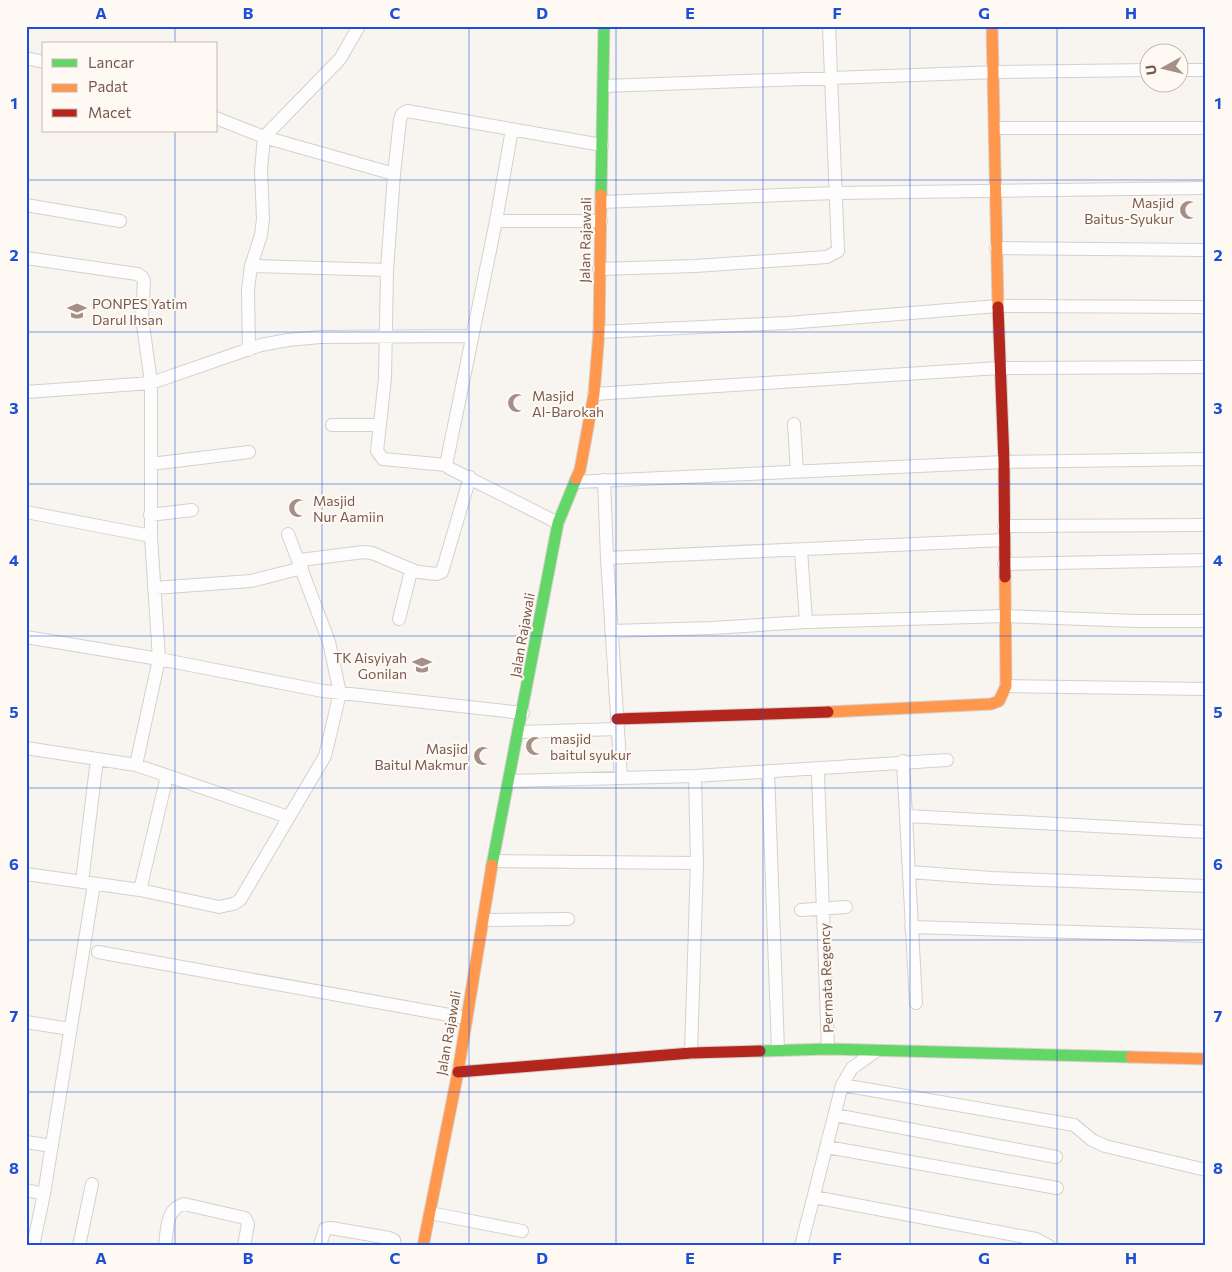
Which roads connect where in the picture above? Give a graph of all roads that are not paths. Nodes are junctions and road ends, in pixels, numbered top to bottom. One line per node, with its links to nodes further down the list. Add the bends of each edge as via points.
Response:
1 (359, 26): 17 (street, via 340,59)
2 (604, 26): 12 (street, Jalan Rajawali)
3 (829, 26): 11 (street)
4 (992, 26): 10 (street)
5 (26, 58): 6 (street)
6 (42, 62)
7 (1140, 70): 10 (street)
8 (1190, 70): 9 (street)
9 (1206, 70)
10 (993, 72): 11 (street); 15 (street)
11 (831, 77): 12 (street); 22 (street)
12 (604, 86): 18 (street, Jalan Rajawali)
13 (218, 119): 17 (street)
14 (512, 128): 18 (street); 19 (street, via 404,112 400,120); 26 (street)
15 (994, 128): 16 (street); 21 (street)
16 (1206, 128)
17 (264, 137): 19 (street); 31 (street, via 261,170 263,219)
18 (602, 145): 23 (street, Jalan Rajawali)
19 (394, 174): 33 (street)
20 (1206, 188): 21 (street)
21 (995, 192): 22 (street); 28 (street)
22 (836, 193): 23 (street); 32 (street, via 839,244 838,251 828,257)
23 (601, 202): 27 (street, Jalan Rajawali)
24 (26, 205): 25 (street)
25 (120, 221)
26 (496, 221): 27 (street); 38 (street)
27 (601, 221): 32 (street, Jalan Rajawali)
28 (996, 248): 29 (street); 34 (street)
29 (1206, 250)
30 (26, 258): 42 (street, via 142,277 142,317)
31 (251, 266): 33 (street); 39 (street)
32 (599, 269): 36 (street, Jalan Rajawali)
33 (387, 270): 37 (street)
34 (998, 306): 35 (street); 36 (street, via 778,323); 41 (street)
35 (1206, 307)
36 (599, 332): 44 (street, Jalan Rajawali)
37 (387, 336): 38 (street); 39 (street, via 288,340); 47 (street)
38 (472, 336): 52 (street)
39 (249, 350): 42 (street)
40 (1206, 366): 41 (street)
41 (1000, 368): 44 (street); 50 (street)
42 (151, 383): 43 (street); 51 (street)
43 (26, 392)
44 (594, 394): 56 (street, Jalan Rajawali)
45 (794, 424): 53 (street)
46 (332, 425): 47 (street)
47 (379, 425): 52 (street, via 377,451 383,459)
48 (249, 452): 51 (street)
49 (1206, 459): 50 (street)
50 (1004, 462): 53 (street); 62 (street)
51 (151, 464): 59 (street)
52 (446, 464): 54 (street)
53 (797, 470): 55 (street)
54 (470, 477): 60 (street); 71 (street, via 442,572)
55 (604, 480): 56 (street); 67 (street)
56 (576, 482): 60 (street, Jalan Rajawali)
57 (192, 510): 59 (street)
58 (26, 512): 64 (street)
59 (150, 515): 64 (street)
60 (558, 523): 83 (street, Jalan Rajawali)
61 (1206, 524): 62 (street)
62 (1004, 526): 65 (street)
63 (288, 534): 69 (street)
64 (151, 536): 72 (street)
65 (1004, 540): 66 (street); 70 (street)
66 (801, 550): 67 (street); 76 (street)
67 (606, 558): 77 (street)
68 (1206, 560): 70 (street)
69 (301, 564): 71 (street, via 364,552); 72 (street, via 251,581); 82 (street, via 329,642)
70 (1004, 564): 73 (street)
71 (415, 570): 74 (street, via 409,574)
72 (154, 588): 79 (street)
73 (1005, 616): 75 (street, via 1137,622); 76 (street); 80 (street)
74 (399, 619)
75 (1206, 621)
76 (806, 622): 77 (street)
77 (611, 631): 84 (street)
78 (26, 637): 79 (street)
79 (159, 659): 82 (street); 90 (street)
80 (1006, 686): 81 (street); 84 (street, via 1000,701 991,704)
81 (1206, 689)
82 (340, 693): 83 (street); 98 (street, via 325,756)
83 (523, 713): 85 (street, Jalan Rajawali)
84 (618, 724): 85 (street); 95 (street)
85 (519, 732): 96 (street, Jalan Rajawali)
86 (26, 748): 87 (street)
87 (97, 759): 90 (street); 104 (street)
88 (946, 760): 89 (street)
89 (903, 761): 91 (street); 97 (street)
90 (136, 765): 93 (street)
91 (768, 771): 94 (street); 121 (street)
92 (818, 774): 108 (street, Permata Regency)
93 (167, 776): 98 (street); 106 (street)
94 (695, 776): 95 (street); 101 (street)
95 (621, 778): 96 (street)
96 (509, 781): 100 (street, Jalan Rajawali)
97 (907, 816): 99 (street); 102 (street)
98 (288, 817): 106 (street, via 240,900 233,904 219,907)
99 (1206, 832)
100 (493, 861): 101 (street); 110 (street, Jalan Rajawali)
101 (697, 863): 122 (street)
102 (909, 872): 105 (street); 112 (street)
103 (26, 874): 104 (street)
104 (88, 883): 106 (street); 118 (street)
105 (1206, 886)
106 (140, 890)
107 (846, 907): 108 (street, Permata Regency)
108 (824, 908): 109 (street, Permata Regency); 119 (street, Permata Regency)
109 (801, 910)
110 (483, 920): 111 (street); 116 (street, Jalan Rajawali)
111 (568, 920)
112 (911, 927): 113 (street); 115 (street)
113 (1206, 936)
114 (98, 952): 116 (street)
115 (916, 1003)
116 (466, 1018): 124 (street, Jalan Rajawali)
117 (26, 1022): 118 (street)
118 (70, 1029): 128 (street)
119 (834, 1048): 120 (street); 121 (street); 125 (street, Permata Regency, via 846,1061)
120 (881, 1048): 123 (street); 125 (street, via 863,1059)
121 (778, 1050): 122 (street)
122 (691, 1053): 124 (street)
123 (1206, 1059)
124 (458, 1072): 137 (street, Jalan Rajawali)
125 (845, 1079): 126 (street); 131 (street, via 1074,1126 1105,1146)
126 (835, 1115): 129 (street); 130 (street)
127 (26, 1142): 128 (street)
128 (52, 1146): 135 (street)
129 (827, 1147): 133 (street); 136 (street)
130 (1056, 1157)
131 (1206, 1170)
132 (92, 1184): 140 (street)
133 (1057, 1188)
134 (26, 1190): 135 (street)
135 (44, 1194): 139 (street)
136 (814, 1196): 146 (street); 147 (street, via 1036,1239)
137 (430, 1213): 138 (street); 145 (street, Jalan Rajawali)
138 (522, 1231)
139 (33, 1246)
140 (78, 1246)
141 (165, 1246): 142 (street, via 172,1210 184,1204 245,1218 248,1224)
142 (244, 1246)
143 (320, 1246): 144 (street, via 325,1229 331,1228 389,1238 394,1240)
144 (395, 1246)
145 (423, 1246)
146 (801, 1246)
147 (1049, 1246)

